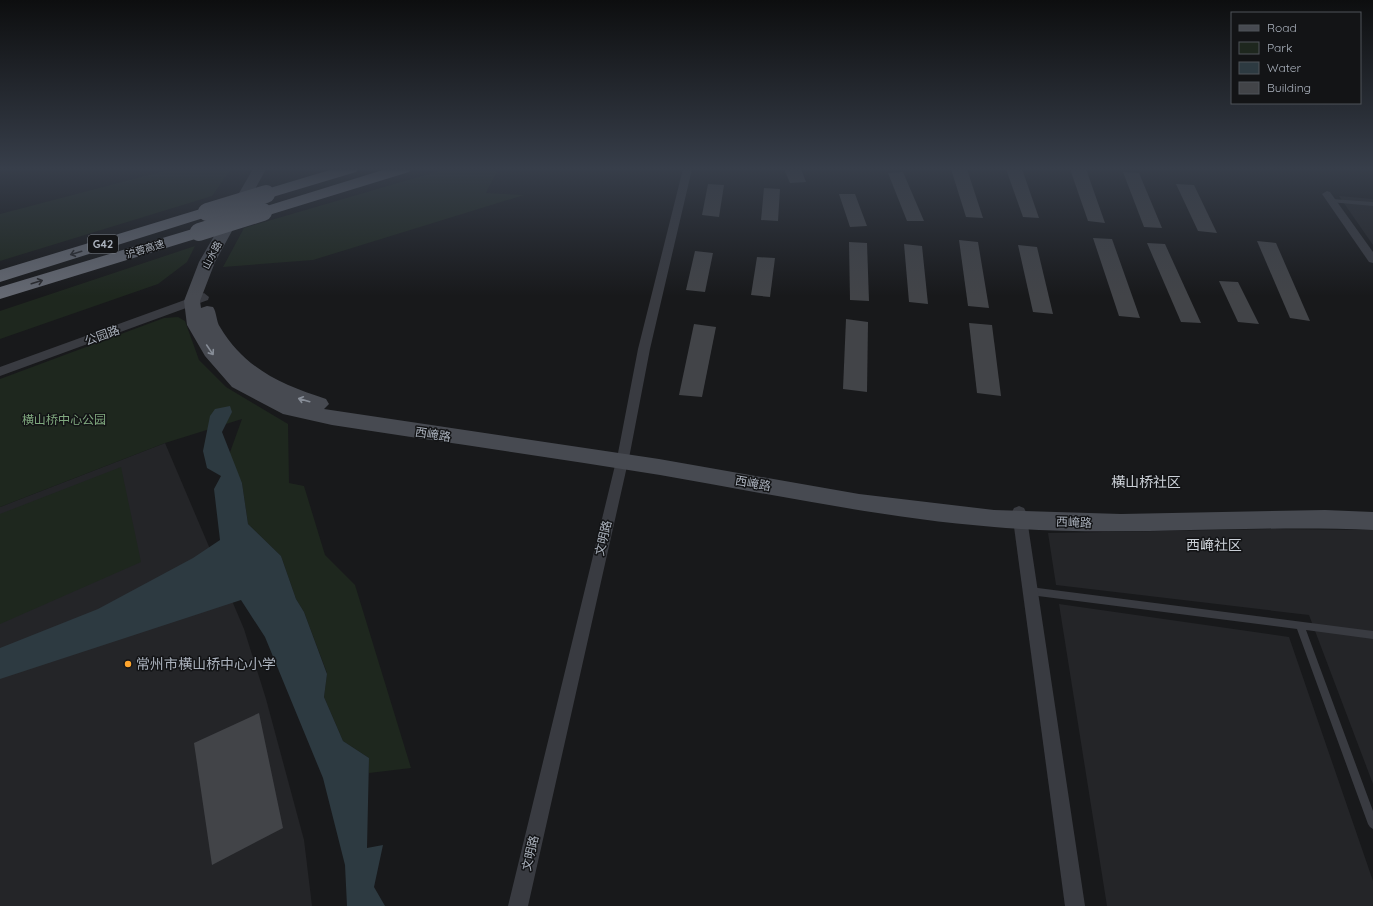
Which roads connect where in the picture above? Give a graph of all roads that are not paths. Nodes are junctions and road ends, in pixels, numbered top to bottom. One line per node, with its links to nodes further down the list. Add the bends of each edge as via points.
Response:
1 (209, 211): 8 (highway, 沪蓉高速 / G42, one-way to 8, bridge)
2 (235, 211): 10 (street, 山水路, via 206,262)
3 (246, 211): 10 (street, 山水路)
4 (265, 211): 9 (highway, 沪蓉高速 / G42, one-way to 4, bridge)
5 (678, 211): 12 (street, 文明路, via 644,349)
6 (1338, 211): 7 (street)
7 (1373, 260)
8 (0, 276)
9 (0, 293)
10 (198, 299): 11 (street, 公园路); 12 (street, 西崦路, via 195,325 211,352 238,382 289,409 332,418)
11 (0, 372)
12 (622, 458): 14 (street, 西崦路, via 659,456); 20 (street, 文明路)
13 (1373, 508): 14 (street, 西崦路, via 1319,507 1121,516)
14 (1019, 516): 15 (street, 西崦路, via 1121,523 1325,519); 16 (street)
15 (1373, 521)
16 (1030, 591): 17 (lane); 21 (street)
17 (1300, 626): 18 (lane); 19 (lane)
18 (1373, 635)
19 (1373, 824)
20 (518, 906)
21 (1075, 906)

